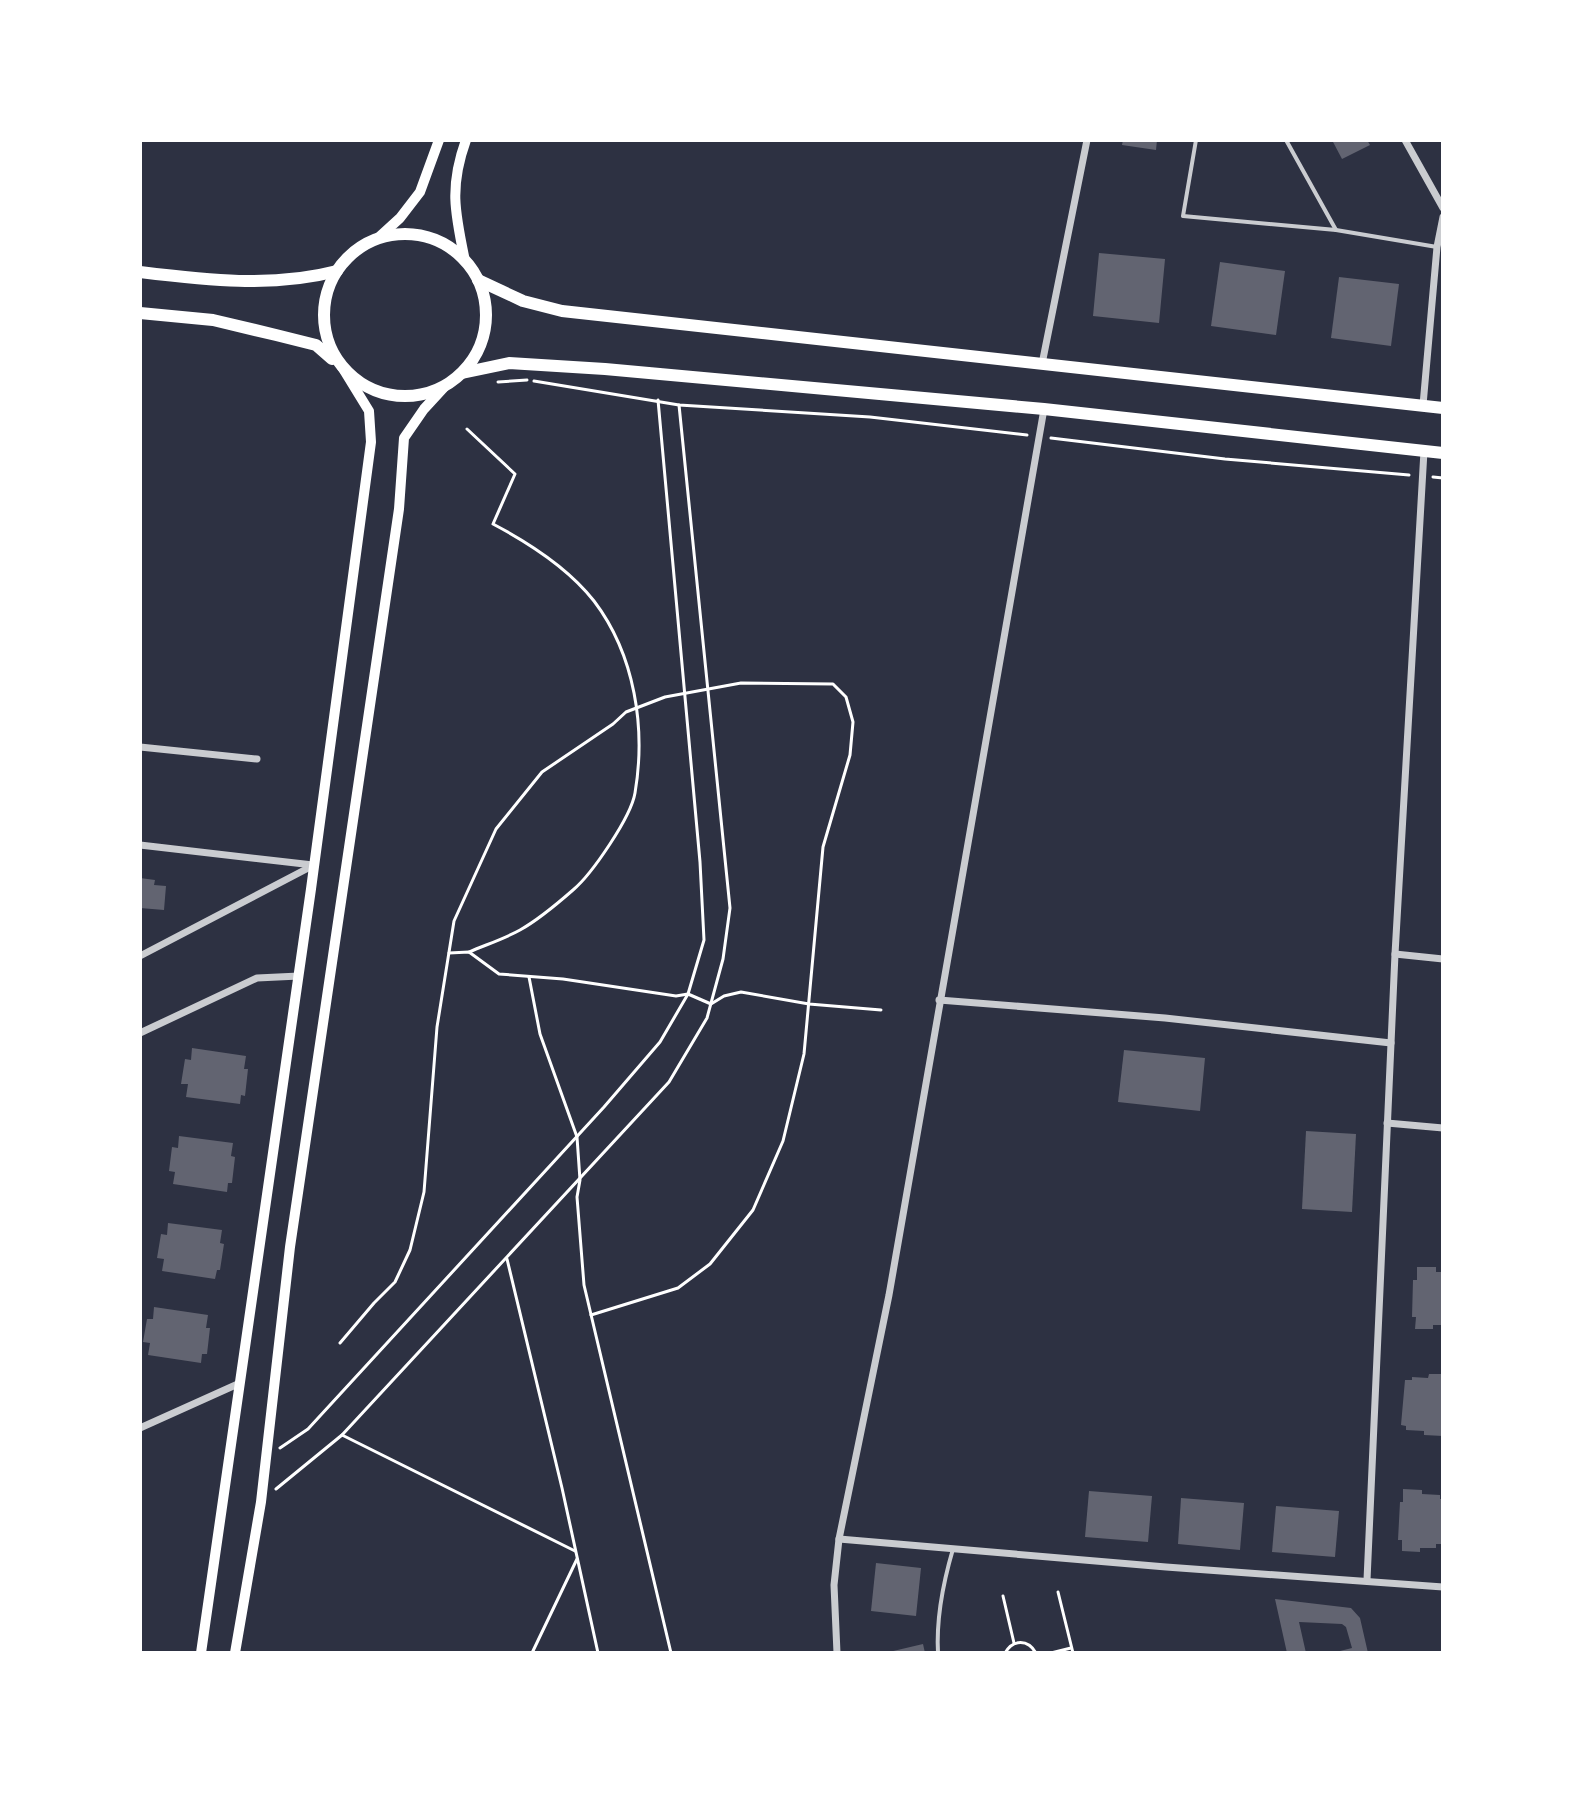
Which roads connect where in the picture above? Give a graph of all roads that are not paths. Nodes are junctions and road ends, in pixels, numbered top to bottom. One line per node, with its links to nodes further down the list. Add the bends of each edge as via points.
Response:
1 (439, 140): 10 (main road, via 420,192)
2 (466, 140): 12 (main road, via 455,174 454,206)
3 (1087, 140): 17 (street)
4 (1196, 140): 9 (lane, via 1183,216)
5 (1286, 140): 9 (lane)
6 (1405, 140): 7 (street)
7 (1443, 208)
8 (1443, 217): 11 (street)
9 (1336, 230): 11 (lane)
10 (377, 239): 12 (highway, via 426,237); 13 (highway, via 354,252)
11 (1437, 247): 21 (street)
12 (465, 261): 15 (highway)
13 (337, 271): 14 (highway, via 278,281 216,281); 18 (highway, via 326,294 323,320)
14 (140, 272)
15 (478, 280): 17 (highway, via 523,301 562,311); 19 (highway, via 486,319 478,348)
16 (140, 313): 18 (highway, via 213,320 316,345)
17 (1042, 364): 21 (highway)
18 (342, 367): 20 (highway, via 361,384 385,394 411,396); 29 (main road, via 369,411 371,442)
19 (462, 373): 20 (highway); 23 (highway, via 509,363)
20 (447, 384): 46 (main road, via 404,438 399,509 290,1247 261,1502)
21 (1423, 405): 22 (highway)
22 (1443, 408)
23 (1044, 409): 24 (highway); 34 (street)
24 (1424, 451): 25 (highway); 30 (street)
25 (1443, 453)
26 (140, 747): 27 (street)
27 (257, 759)
28 (140, 845): 29 (street)
29 (314, 865): 31 (street); 33 (main road)
30 (1395, 954): 32 (street); 36 (street)
31 (140, 956)
32 (1443, 959)
33 (299, 976): 35 (street, via 257,978); 39 (main road)
34 (939, 1000): 36 (street); 41 (street, via 889,1295)
35 (140, 1033)
36 (1391, 1043): 37 (street)
37 (1387, 1123): 38 (street); 43 (street)
38 (1443, 1128)
39 (240, 1383): 40 (street); 45 (main road)
40 (140, 1428)
41 (839, 1539): 42 (street); 47 (street, via 834,1585)
42 (953, 1549): 43 (street); 48 (lane, via 937,1618)
43 (1367, 1580): 44 (street)
44 (1443, 1587)
45 (201, 1653)
46 (235, 1653)
47 (837, 1653)
48 (938, 1653)

